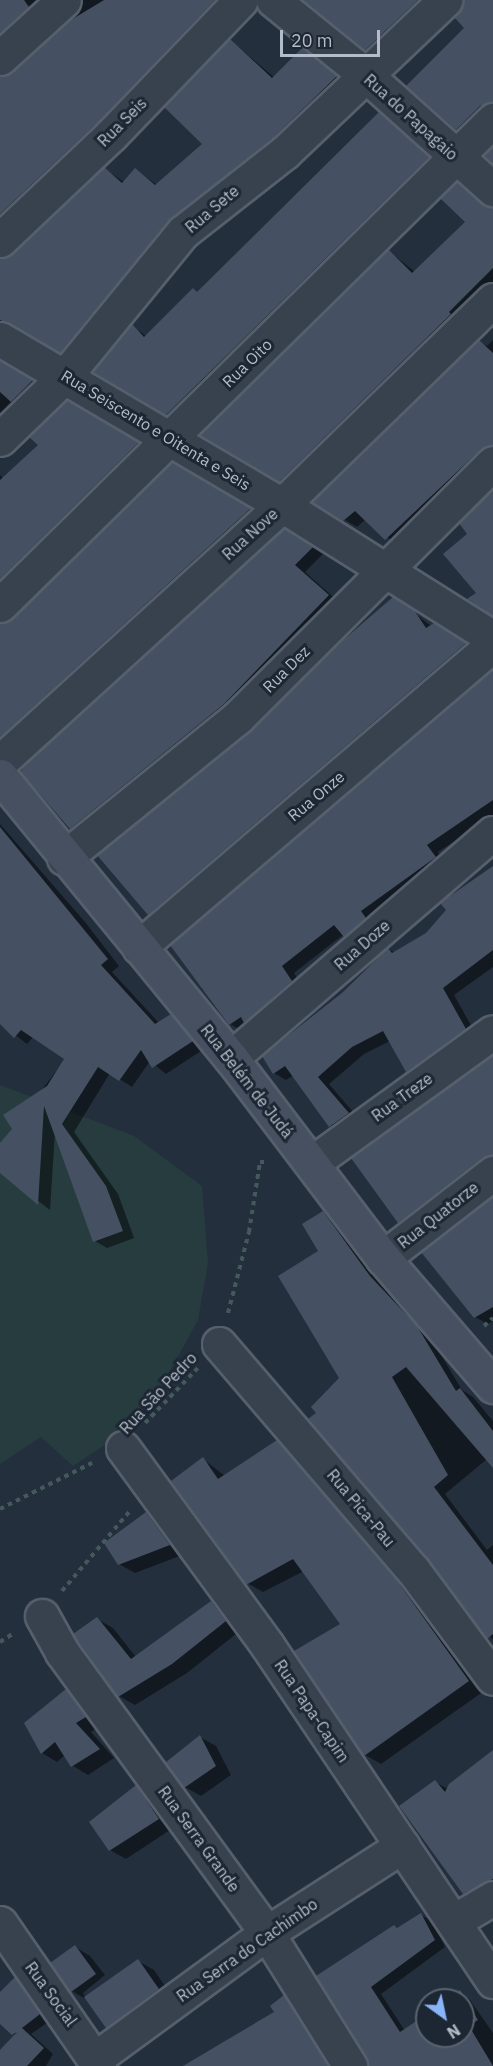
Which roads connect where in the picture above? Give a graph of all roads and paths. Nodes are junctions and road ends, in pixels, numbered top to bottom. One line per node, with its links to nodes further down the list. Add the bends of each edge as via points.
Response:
1 (64, 0): 5 (street)
2 (241, 0): 10 (street, Rua Seis, via 111,135)
3 (273, 0): 6 (street, Rua do Papagaio)
4 (446, 0): 6 (street, Rua Sete)
5 (0, 58)
6 (368, 76): 8 (street, Rua do Papagaio); 13 (street, Rua Sete, via 285,152 183,232)
7 (493, 120): 8 (street, Rua Oito)
8 (456, 158): 9 (street, Rua do Papagaio); 15 (street, Rua Oito)
9 (493, 189)
10 (0, 240)
11 (493, 300): 17 (street, Rua Nove)
12 (0, 339): 13 (street, Rua Seiscento e Oitenta e Seis)
13 (65, 376): 14 (street, Rua Sete); 15 (street, Rua Seiscento e Oitenta e Seis)
14 (0, 439)
15 (169, 439): 17 (street, Rua Seiscento e Oitenta e Seis); 19 (street, Rua Oito)
16 (493, 463): 18 (street, Rua Dez)
17 (282, 505): 18 (street, Rua Seiscento e Oitenta e Seis); 22 (street, Rua Nove)
18 (385, 569): 20 (street, Rua Seiscento e Oitenta e Seis); 25 (street, Rua Dez, via 237,718)
19 (0, 605)
20 (493, 638)
21 (493, 645): 26 (street, Rua Onze)
22 (0, 762)
23 (0, 776): 25 (street, Rua Belém de Judá)
24 (493, 833): 28 (street, Rua Doze)
25 (64, 858): 26 (street, Rua Belém de Judá)
26 (139, 947): 28 (street, Rua Belém de Judá)
27 (493, 1032): 29 (street, Rua Treze)
28 (231, 1058): 29 (street, Rua Belém de Judá)
29 (312, 1163): 31 (street, Rua Belém de Judá); 32 (path, Rua São Pedro, via 260,1162 249,1232)
30 (493, 1173): 31 (street, Rua Quatorze)
31 (382, 1258): 33 (street, Rua Belém de Judá)
32 (219, 1344): 34 (path, Rua São Pedro); 39 (street, Rua Pica-Pau, via 413,1570)
33 (493, 1386)
34 (123, 1448): 36 (path); 40 (street, Rua Papa-Capim, via 267,1645)
35 (134, 1507): 37 (path)
36 (0, 1509)
37 (42, 1616): 38 (path); 44 (street, Rua Serra Grande, via 62,1652)
38 (0, 1642)
39 (493, 1678)
40 (402, 1846): 42 (street, Rua Papa-Capim); 44 (street, Rua Serra do Cachimbo)
41 (493, 1898): 42 (street)
42 (454, 1921): 45 (street, Rua Papa-Capim)
43 (0, 1923): 46 (street, Rua Social)
44 (267, 1933): 46 (street, Rua Serra do Cachimbo); 47 (street, Rua Serra Grande)
45 (493, 1981)
46 (98, 2062)
47 (350, 2066)

